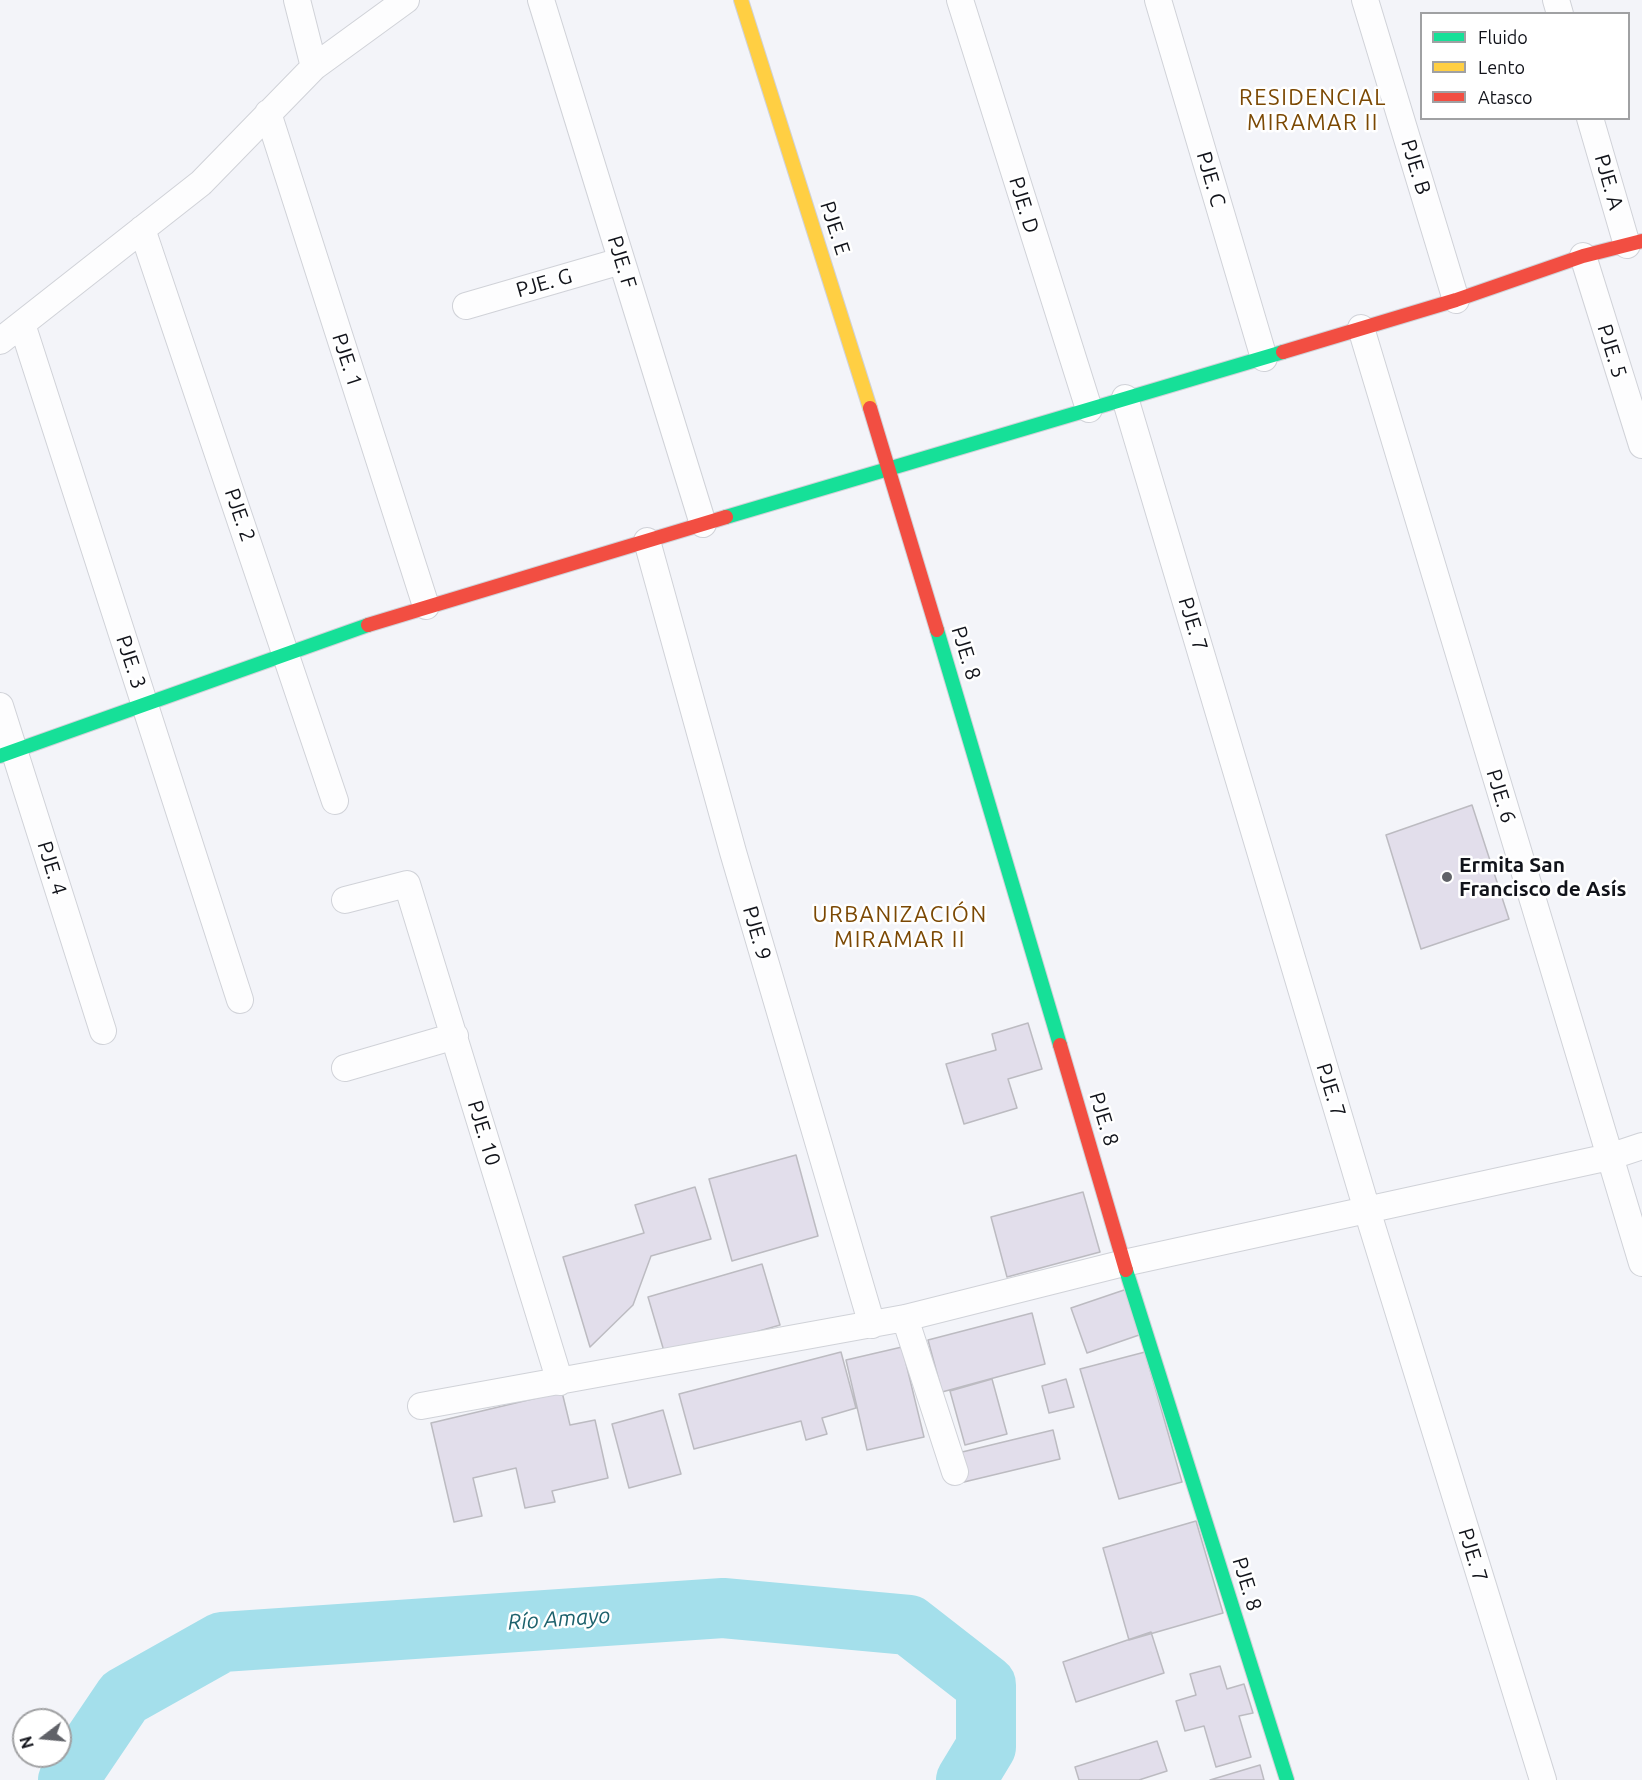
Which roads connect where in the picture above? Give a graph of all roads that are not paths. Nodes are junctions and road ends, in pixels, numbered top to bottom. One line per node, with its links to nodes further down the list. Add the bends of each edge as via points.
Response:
1 (297, 0): 8 (street)
2 (405, 0): 8 (street)
3 (541, 0): 14 (street, PJE. F)
4 (741, 0): 24 (street, PJE. E)
5 (960, 0): 22 (street, PJE. D)
6 (1158, 0): 20 (street, PJE. C)
7 (1365, 0): 15 (street, PJE. B)
8 (314, 67): 9 (street)
9 (268, 113): 11 (street, via 201,183); 27 (street, PJE. 1)
10 (1591, 120): 12 (street, PJE. A)
11 (142, 229): 17 (street); 28 (street, PJE. 2)
12 (1635, 243): 13 (street)
13 (1583, 256): 15 (street); 23 (street, PJE. 5)
14 (621, 261): 16 (street, PJE. G); 25 (street, PJE. F)
15 (1456, 300): 18 (street)
16 (466, 306)
17 (22, 324): 19 (street); 29 (street, PJE. 3)
18 (1361, 328): 20 (street); 39 (street, PJE. 6)
19 (0, 341)
20 (1264, 358): 21 (street)
21 (1125, 398): 22 (street); 40 (street, PJE. 7)
22 (1089, 409): 24 (street)
23 (1642, 445)
24 (889, 468): 25 (street); 41 (street, PJE. 8)
25 (703, 524): 26 (street)
26 (647, 541): 27 (street); 44 (street, PJE. 9, via 733,852)
27 (426, 606): 28 (street)
28 (287, 652): 29 (street); 32 (street, PJE. 2)
29 (144, 705): 31 (street); 34 (street, PJE. 3)
30 (0, 706): 31 (street, PJE. 4)
31 (8, 754): 35 (street, PJE. 4)
32 (335, 801)
33 (345, 900): 36 (street, PJE. 10, via 407,884)
34 (240, 1000)
35 (103, 1031)
36 (455, 1036): 37 (street); 45 (street, PJE. 10)
37 (345, 1068)
38 (1642, 1146): 39 (street)
39 (1609, 1156): 40 (street); 42 (street, PJE. 6)
40 (1367, 1210): 41 (street); 49 (street, PJE. 7)
41 (1124, 1263): 43 (street); 48 (street, PJE. 8)
42 (1642, 1263)
43 (905, 1318): 44 (street); 47 (street)
44 (872, 1325): 45 (street)
45 (560, 1382): 46 (street)
46 (421, 1406)
47 (955, 1472)
48 (1287, 1780)
49 (1543, 1780)

